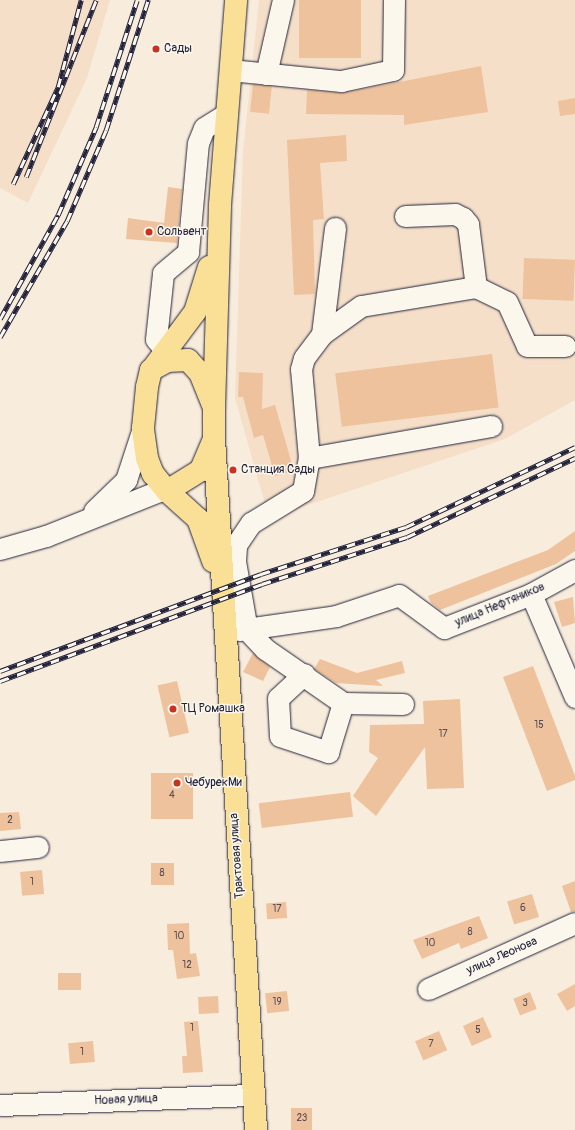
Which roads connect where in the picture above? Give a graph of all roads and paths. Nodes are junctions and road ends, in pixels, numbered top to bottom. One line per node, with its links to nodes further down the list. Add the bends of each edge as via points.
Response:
1 (236, 0): 4 (highway)
2 (284, 0): 5 (street)
3 (394, 0): 5 (street, via 394,70 341,81)
4 (230, 70): 5 (street); 6 (highway)
5 (266, 74)
6 (226, 114): 7 (highway); 13 (street, via 204,128 198,143 188,252 164,273 156,339)
7 (220, 205): 13 (highway, via 209,272 195,312); 15 (highway, Трактовая улица)
8 (406, 216): 10 (street, via 455,214 463,218 468,224)
9 (335, 228): 11 (street)
10 (476, 287): 11 (street, via 361,306); 12 (street, via 507,302 528,346)
11 (322, 334): 19 (street, via 301,369)
12 (565, 346)
13 (168, 353): 14 (highway)
14 (151, 370): 15 (highway, via 167,361 188,360 200,373); 17 (highway)
15 (214, 408): 18 (highway, Трактовая улица)
16 (491, 426): 19 (street)
17 (143, 428): 20 (highway, via 147,458 153,474); 21 (street, via 126,480)
18 (214, 439): 20 (highway, via 201,470); 24 (highway, Трактовая улица)
19 (309, 458): 26 (street, via 303,491 251,523 236,545 235,561)
20 (166, 490): 21 (street); 24 (highway, via 198,519)
21 (80, 523): 22 (street)
22 (0, 549)
23 (575, 570): 25 (street, улица Нефтяников)
24 (221, 583): 27 (highway, Трактовая улица)
25 (531, 594): 26 (street, улица Нефтяников, via 444,628 399,595 336,616); 29 (street)
26 (247, 630): 27 (street, улица Нефтяников); 28 (street, via 265,649)
27 (223, 631): 36 (highway, Трактовая улица)
28 (304, 674): 30 (street); 30 (street, via 278,698 280,736 328,752)
29 (575, 697)
30 (343, 703): 31 (street)
31 (403, 704)
32 (38, 847): 33 (street)
33 (0, 851)
34 (575, 923): 35 (street, улица Леонова)
35 (428, 990)
36 (253, 1095): 37 (street, Новая улица); 38 (highway, Трактовая улица)
37 (0, 1105)
38 (256, 1130)

